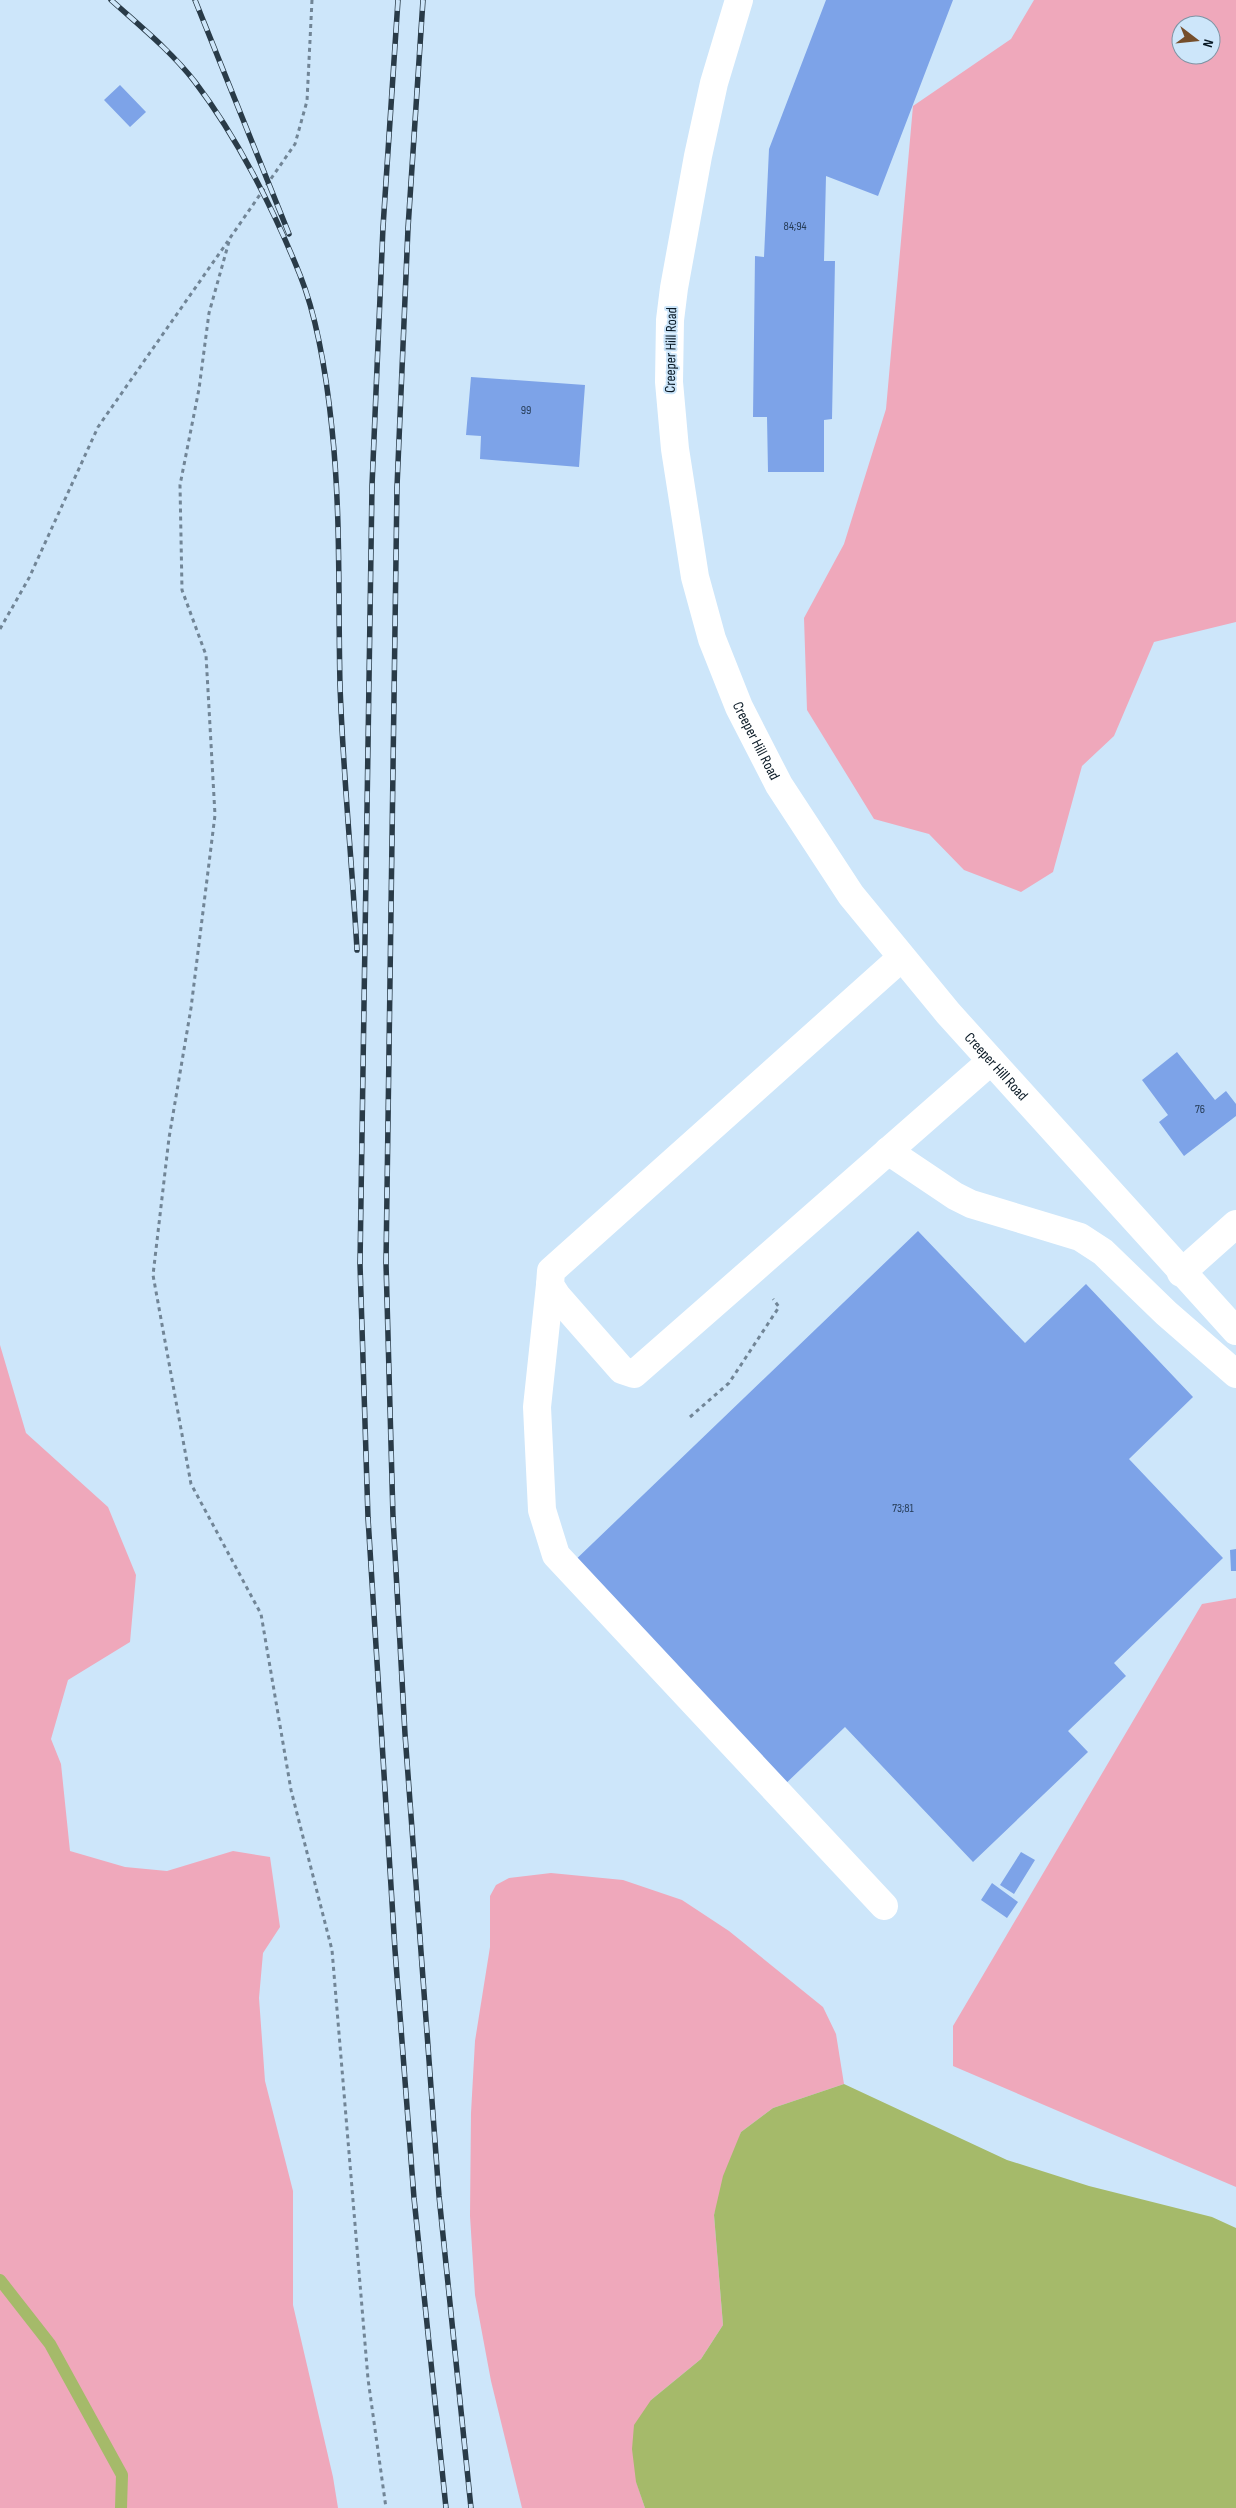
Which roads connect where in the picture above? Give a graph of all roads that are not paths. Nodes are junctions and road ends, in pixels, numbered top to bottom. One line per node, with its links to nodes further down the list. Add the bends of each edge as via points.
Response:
1 (739, 0): 2 (street, Creeper Hill Road, via 714,82 698,156 670,320 671,413 695,577 725,674 770,769 831,866)
2 (901, 958): 3 (street, Creeper Hill Road); 7 (street, via 551,1271)
3 (991, 1061): 4 (street); 6 (street, Creeper Hill Road)
4 (888, 1152): 7 (street, via 634,1374 622,1370); 9 (street, via 971,1204 1080,1237 1102,1252)
5 (1236, 1224): 6 (street)
6 (1181, 1273): 8 (street, Creeper Hill Road)
7 (550, 1285): 10 (street, via 537,1407 542,1510 556,1555)
8 (1236, 1331)
9 (1236, 1374)
10 (884, 1906)

